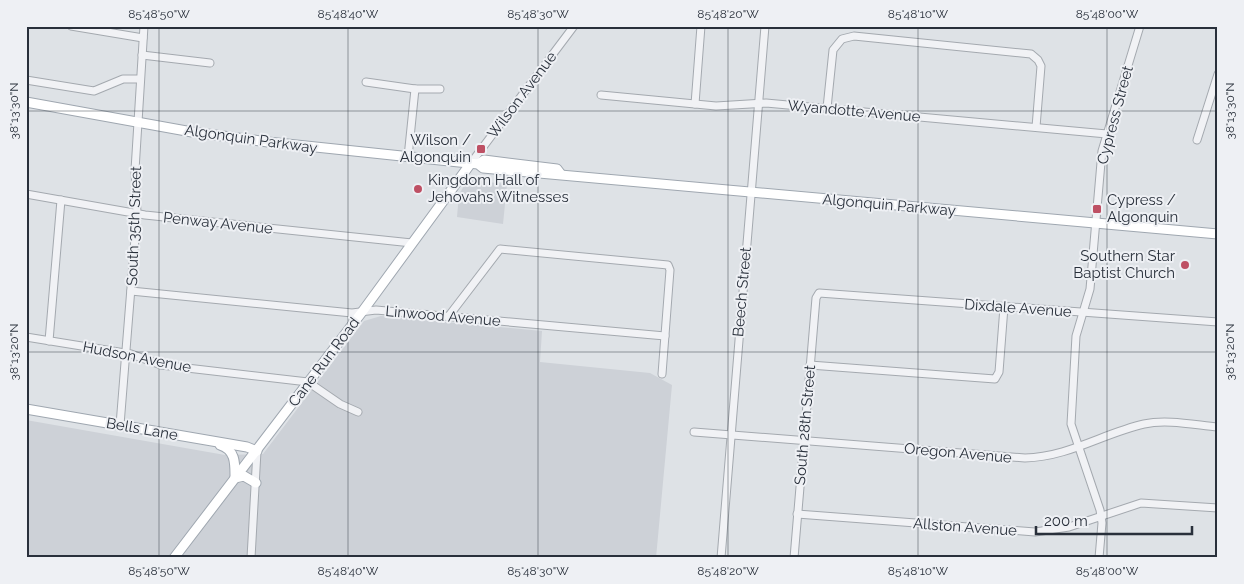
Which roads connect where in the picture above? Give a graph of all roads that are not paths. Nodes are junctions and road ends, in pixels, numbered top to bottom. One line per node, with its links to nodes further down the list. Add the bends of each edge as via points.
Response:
1 (71, 26): 7 (street)
2 (144, 26): 7 (street, South 35th Street)
3 (574, 26): 26 (street, Wilson Avenue)
4 (701, 26): 18 (street)
5 (765, 26): 19 (street, Beech Street)
6 (1140, 26): 23 (street, Cypress Street)
7 (143, 38): 8 (street, South 35th Street)
8 (142, 55): 9 (street); 11 (street, South 35th Street)
9 (210, 63)
10 (1218, 74): 24 (street)
11 (140, 79): 12 (street, via 123,79 94,90); 21 (street, South 35th Street)
12 (26, 80)
13 (366, 82): 14 (street)
14 (415, 89): 15 (street); 25 (street)
15 (440, 89)
16 (601, 95): 18 (street, Wyandotte Avenue)
17 (26, 102): 21 (main road, Algonquin Parkway)
18 (695, 104): 19 (street, Wyandotte Avenue)
19 (758, 104): 20 (street, Wyandotte Avenue); 27 (street, Beech Street)
20 (827, 108): 22 (street, Wyandotte Avenue); 22 (street, via 833,50 837,42 846,37 1020,51 1034,55 1041,66)
21 (138, 122): 25 (main road, Algonquin Parkway, via 268,142); 30 (street, South 35th Street)
22 (1036, 127): 23 (street, Wyandotte Avenue)
23 (1107, 134): 31 (street, Cypress Street)
24 (1196, 140)
25 (408, 157): 26 (main road, Algonquin Parkway)
26 (474, 164): 27 (main road, Algonquin Parkway, via 483,168); 33 (main road, Cane Run Road)
27 (751, 192): 31 (main road, Algonquin Parkway); 53 (street, Beech Street)
28 (26, 194): 29 (street, Penway Avenue)
29 (61, 200): 30 (street, Penway Avenue); 43 (street)
30 (137, 213): 33 (street, Penway Avenue); 34 (street, South 35th Street)
31 (1096, 223): 32 (main road, Algonquin Parkway); 38 (street, Cypress Street, via 1090,289)
32 (1218, 234)
33 (412, 243): 37 (main road, Cane Run Road)
34 (131, 291): 37 (street, Linwood Avenue); 44 (street, South 35th Street)
35 (818, 294): 36 (street, Dixdale Avenue); 45 (street, South 28th Street)
36 (1004, 306): 38 (street, Dixdale Avenue); 45 (street, via 999,372 995,379)
37 (362, 312): 39 (street, Linwood Avenue, via 376,310); 47 (main road, Cane Run Road)
38 (1083, 313): 40 (street, Dixdale Avenue); 56 (street, Cypress Street, via 1076,336 1070,412)
39 (448, 317): 41 (street, Linwood Avenue); 41 (street, via 500,249 668,264)
40 (1218, 322)
41 (665, 336): 46 (street)
42 (26, 337): 43 (street, Hudson Avenue)
43 (49, 340): 44 (street, Hudson Avenue)
44 (126, 353): 47 (street, Hudson Avenue, via 162,365); 50 (street, South 35th Street)
45 (810, 365): 55 (street, South 28th Street)
46 (662, 374)
47 (308, 382): 49 (street); 57 (main road, Cane Run Road)
48 (26, 409): 50 (main road, Bells Lane)
49 (358, 412)
50 (120, 425): 54 (main road, Bells Lane)
51 (1218, 427): 56 (street, Oregon Avenue, via 1162,422 1144,424)
52 (694, 432): 53 (street, Oregon Avenue)
53 (731, 435): 55 (street, Oregon Avenue); 65 (street, Beech Street)
54 (206, 440): 57 (main road, Bells Lane); 58 (main road, via 226,447 232,453 236,461)
55 (803, 441): 56 (street, Oregon Avenue, via 1025,458 1048,456); 61 (street, South 28th Street)
56 (1078, 447): 62 (street, Cypress Street)
57 (257, 450): 58 (main road, Cane Run Road); 59 (street)
58 (235, 478): 59 (main road, via 244,476); 63 (main road, Cane Run Road)
59 (256, 483): 64 (street)
60 (1218, 508): 62 (street, Allston Avenue, via 1148,502)
61 (797, 514): 62 (street, Allston Avenue, via 1035,532 1069,527); 66 (street, South 28th Street)
62 (1101, 517): 67 (street, Cypress Street)
63 (174, 558)
64 (250, 558)
65 (721, 558)
66 (794, 558)
67 (1099, 558)

